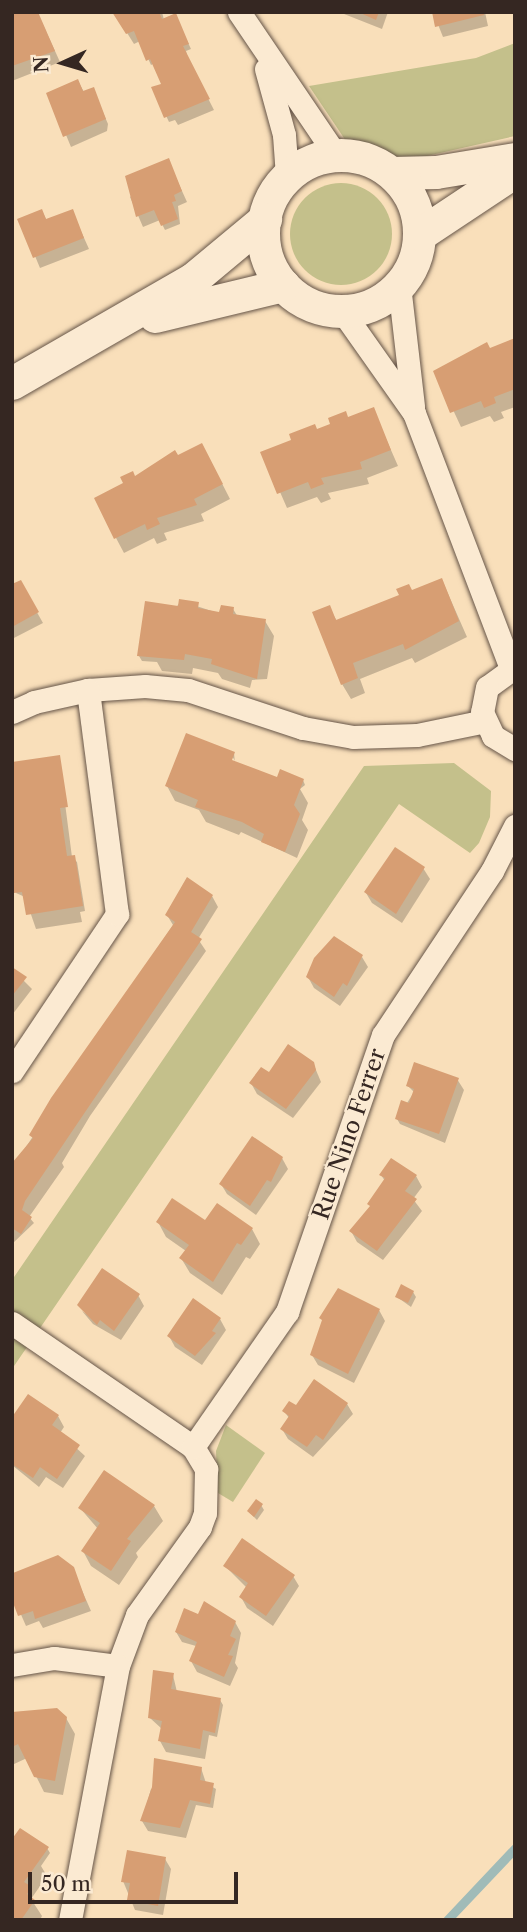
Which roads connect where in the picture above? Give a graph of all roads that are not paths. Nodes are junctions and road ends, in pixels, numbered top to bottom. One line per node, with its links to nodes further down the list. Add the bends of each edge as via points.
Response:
1 (239, 12): 2 (street)
2 (256, 40): 3 (street); 7 (street, via 278,112)
3 (336, 155): 6 (main road, via 373,161); 7 (main road, via 306,162)
4 (515, 159): 6 (main road, via 436,172)
5 (515, 171): 9 (main road)
6 (392, 173): 9 (main road, via 417,211)
7 (287, 176): 8 (main road, via 272,196)
8 (265, 219): 10 (main road, via 270,266); 13 (main road, via 193,279)
9 (420, 234): 11 (main road, via 416,257)
10 (283, 285): 12 (main road, via 302,300); 13 (main road)
11 (399, 285): 12 (main road, via 369,306); 15 (street)
12 (342, 311): 15 (street)
13 (112, 329): 14 (main road)
14 (12, 383)
15 (414, 413): 16 (street)
16 (513, 668): 19 (street, via 487,687)
17 (88, 690): 18 (street); 19 (street, via 145,686 187,690 303,728 353,737 417,735); 22 (street, via 117,914)
18 (12, 712)
19 (485, 721): 20 (street, via 493,736)
20 (515, 750)
21 (515, 826): 24 (street, Rue Nino Ferrer, via 492,870 383,1035 287,1312)
22 (12, 1071)
23 (12, 1323): 24 (street)
24 (193, 1447): 26 (street, via 206,1469 202,1520 137,1615)
25 (12, 1665): 26 (street, via 54,1658)
26 (118, 1665): 27 (street)
27 (71, 1920)

